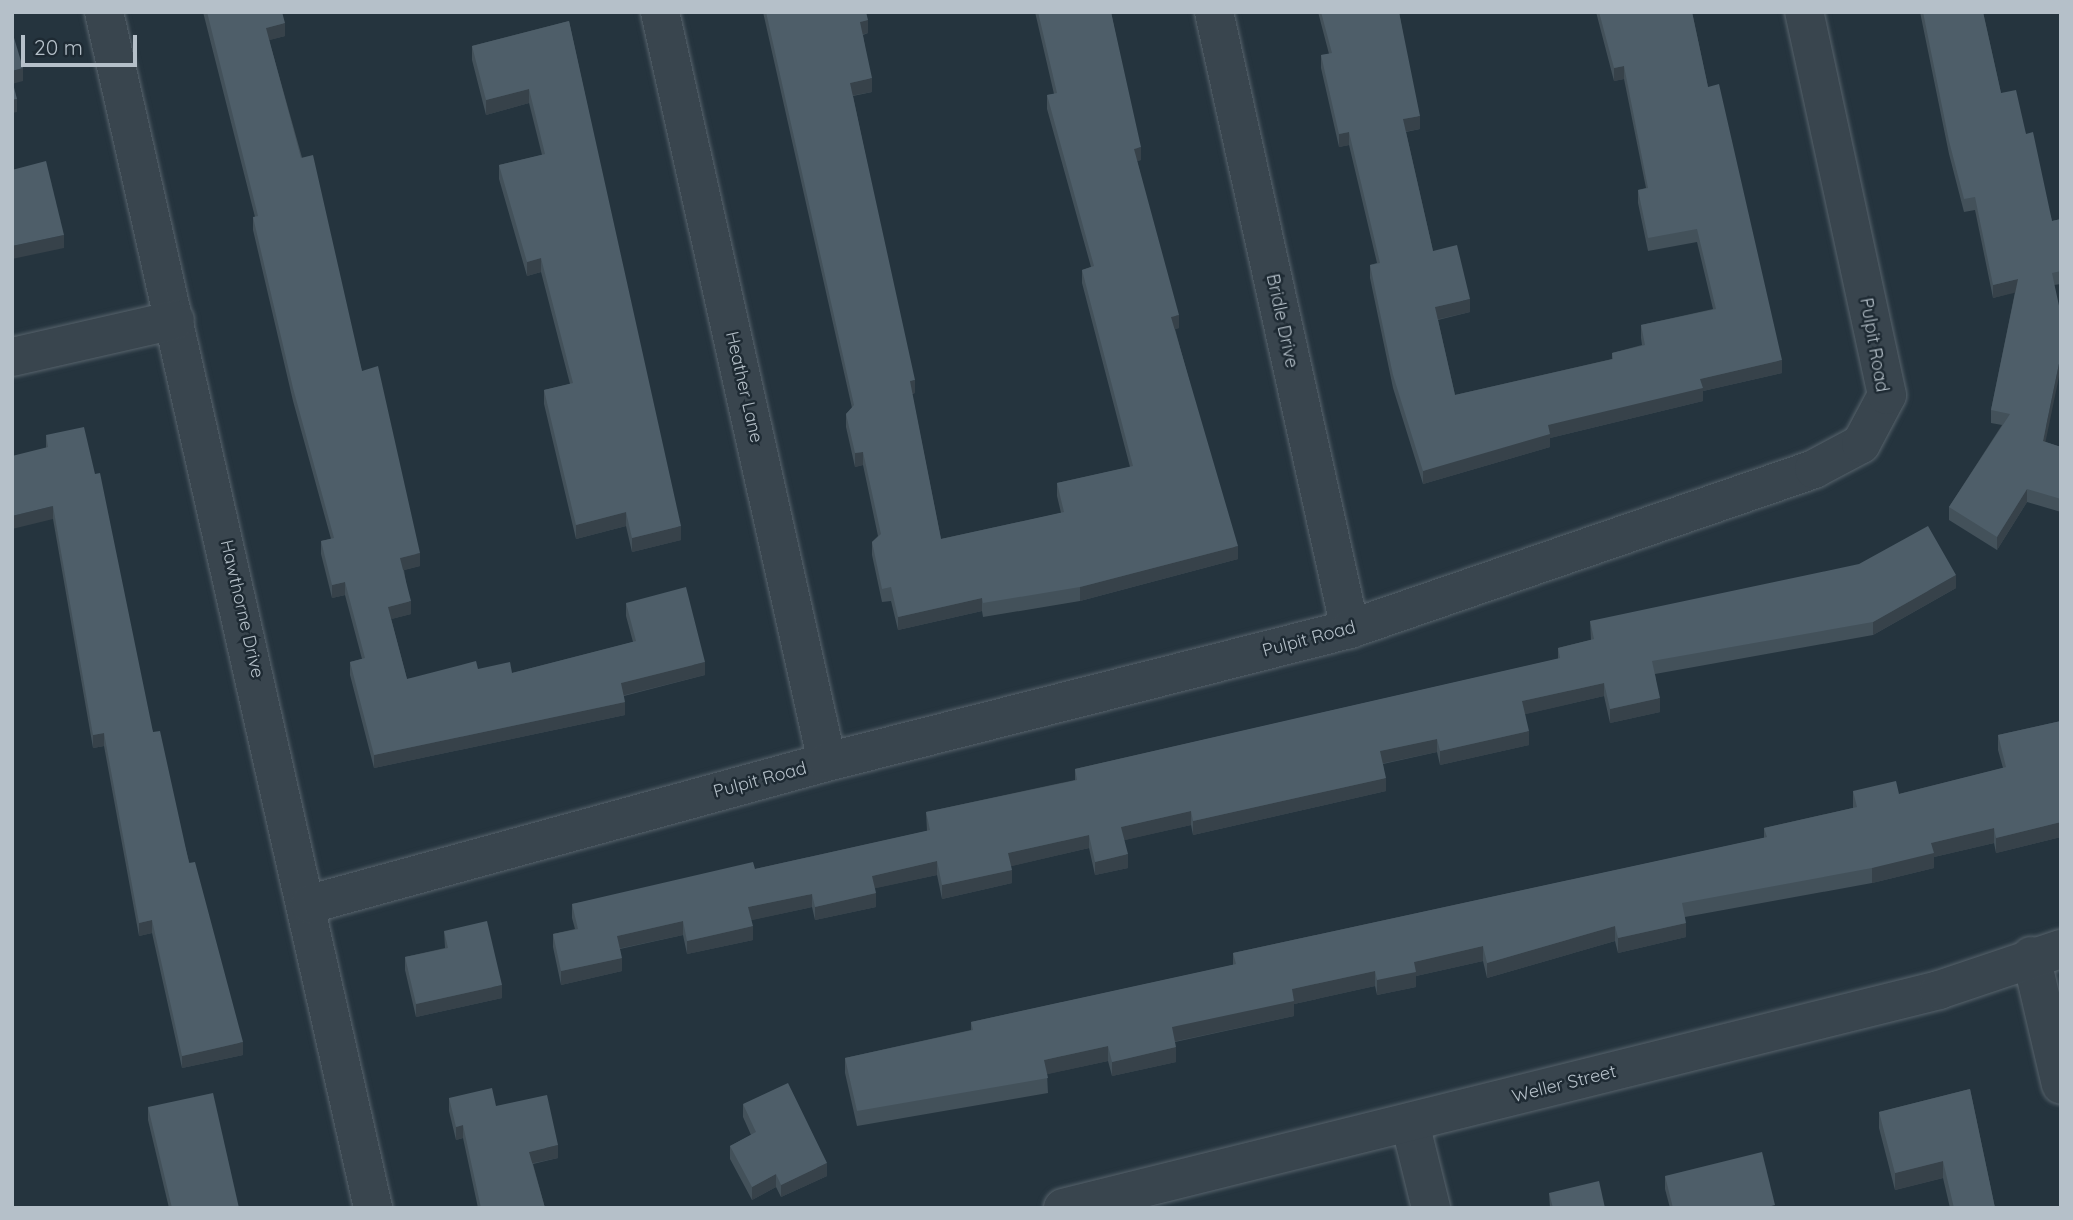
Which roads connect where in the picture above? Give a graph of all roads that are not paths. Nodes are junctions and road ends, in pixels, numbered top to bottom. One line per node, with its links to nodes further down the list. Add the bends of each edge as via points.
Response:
1 (104, 12): 5 (street, Hawthorne Drive)
2 (660, 12): 8 (street, Heather Lane)
3 (1214, 12): 7 (street, Bridle Drive)
4 (1804, 12): 7 (street, Pulpit Road, via 1886,395 1861,444 1814,469)
5 (175, 320): 6 (street); 9 (street, Hawthorne Drive)
6 (12, 357)
7 (1350, 629): 8 (street, Pulpit Road)
8 (827, 762): 9 (street, Pulpit Road)
9 (310, 904): 13 (street, Hawthorne Drive)
10 (2046, 953): 11 (street); 12 (street, Weller Street, via 1939,990)
11 (2061, 1085)
12 (1410, 1123): 14 (street, Weller Street); 15 (street)
13 (373, 1208)
14 (1063, 1208)
15 (1431, 1208)

